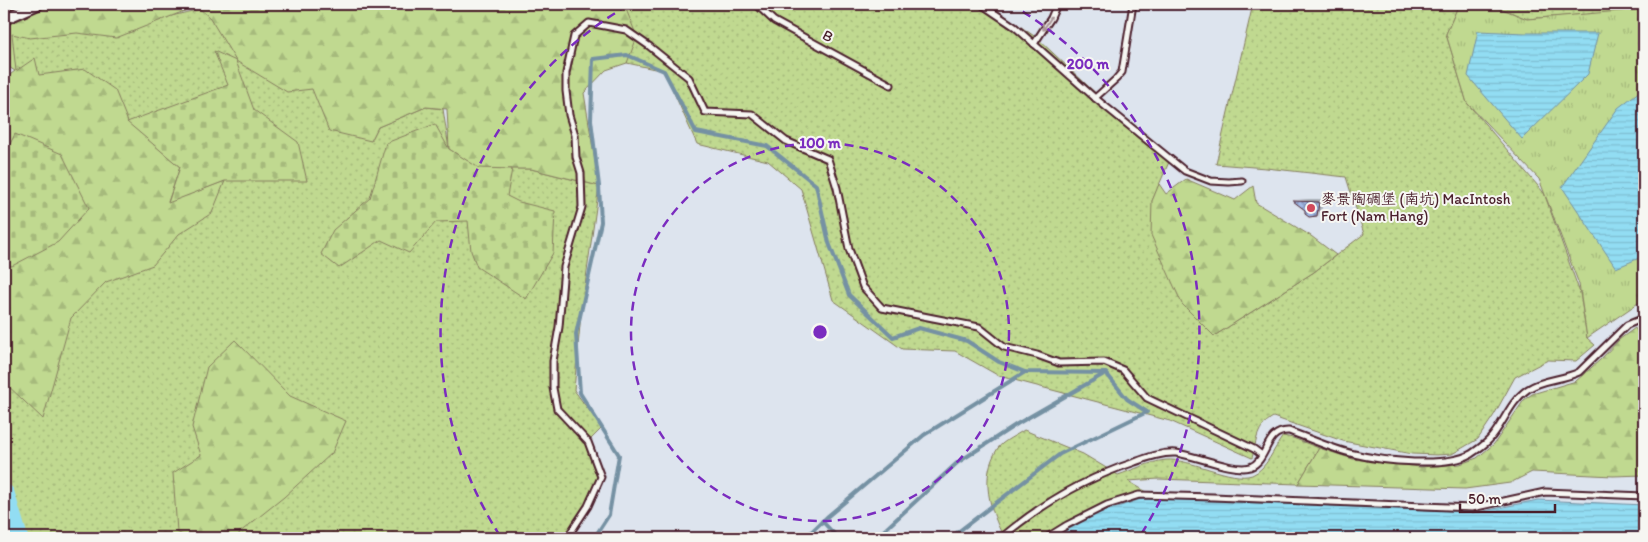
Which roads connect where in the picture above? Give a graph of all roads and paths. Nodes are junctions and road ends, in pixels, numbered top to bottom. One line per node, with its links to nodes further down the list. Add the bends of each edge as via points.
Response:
1 (38, 4): 6 (street)
2 (756, 4): 8 (lane, B, via 774,21)
3 (981, 4): 7 (lane)
4 (1057, 4): 7 (lane, one-way to 7)
5 (1133, 4): 9 (lane, via 1122,72)
6 (4, 19)
7 (1034, 44): 9 (lane)
8 (892, 85)
9 (1095, 98): 10 (lane, via 1185,171 1211,181)
10 (1242, 180)
11 (1644, 318): 12 (lane, via 1627,325 1579,372 1529,389 1514,402 1489,440 1456,460 1406,461 1363,456 1328,447 1289,431 1275,434)
12 (1262, 455): 14 (lane, via 1147,398 1123,370 1104,362 1060,363 1004,347 979,326 882,308 863,287 849,248 828,159 786,141 752,114 705,112 689,78 649,46 626,30 589,23 574,36 566,73 569,115 581,173 582,207 564,267 553,388 557,409 588,442 601,477 588,506); 15 (lane, via 1251,467 1240,468 1175,453 1157,454 1075,486 1035,511)
13 (1644, 496): 16 (lane, via 1545,492 1472,508 1139,495 1107,505)
14 (567, 538)
15 (1001, 538)
16 (1046, 538)

